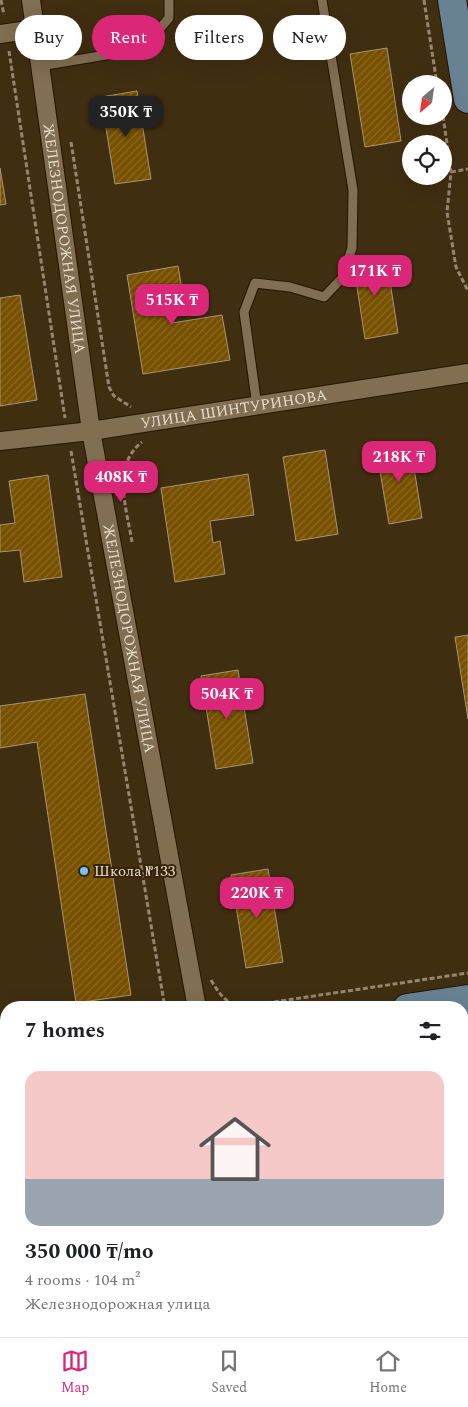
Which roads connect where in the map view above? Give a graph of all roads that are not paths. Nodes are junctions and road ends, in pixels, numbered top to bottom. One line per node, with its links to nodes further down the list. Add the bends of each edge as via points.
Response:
1 (31, 0): 5 (street, ЖЕЛЕЗНОДОРОЖНАЯ УЛИЦА)
2 (169, 0): 7 (lane, via 169,18 142,49)
3 (322, 0): 10 (lane, via 353,190 352,248 342,278 324,297 290,287 256,283 244,312)
4 (452, 0): 8 (main road)
5 (33, 15)
6 (39, 60): 7 (street, ЖЕЛЕЗНОДОРОЖНАЯ УЛИЦА)
7 (40, 66): 11 (street, ЖЕЛЕЗНОДОРОЖНАЯ УЛИЦА)
8 (468, 100)
9 (468, 373): 10 (street, УЛИЦА ШИНТУРИНОВА)
10 (257, 406): 11 (street, УЛИЦА ШИНТУРИНОВА)
11 (92, 431): 12 (street, УЛИЦА ШИНТУРИНОВА); 14 (street, ЖЕЛЕЗНОДОРОЖНАЯ УЛИЦА)
12 (0, 441)
13 (468, 998): 15 (main road)
14 (196, 1001)
15 (450, 1001)

